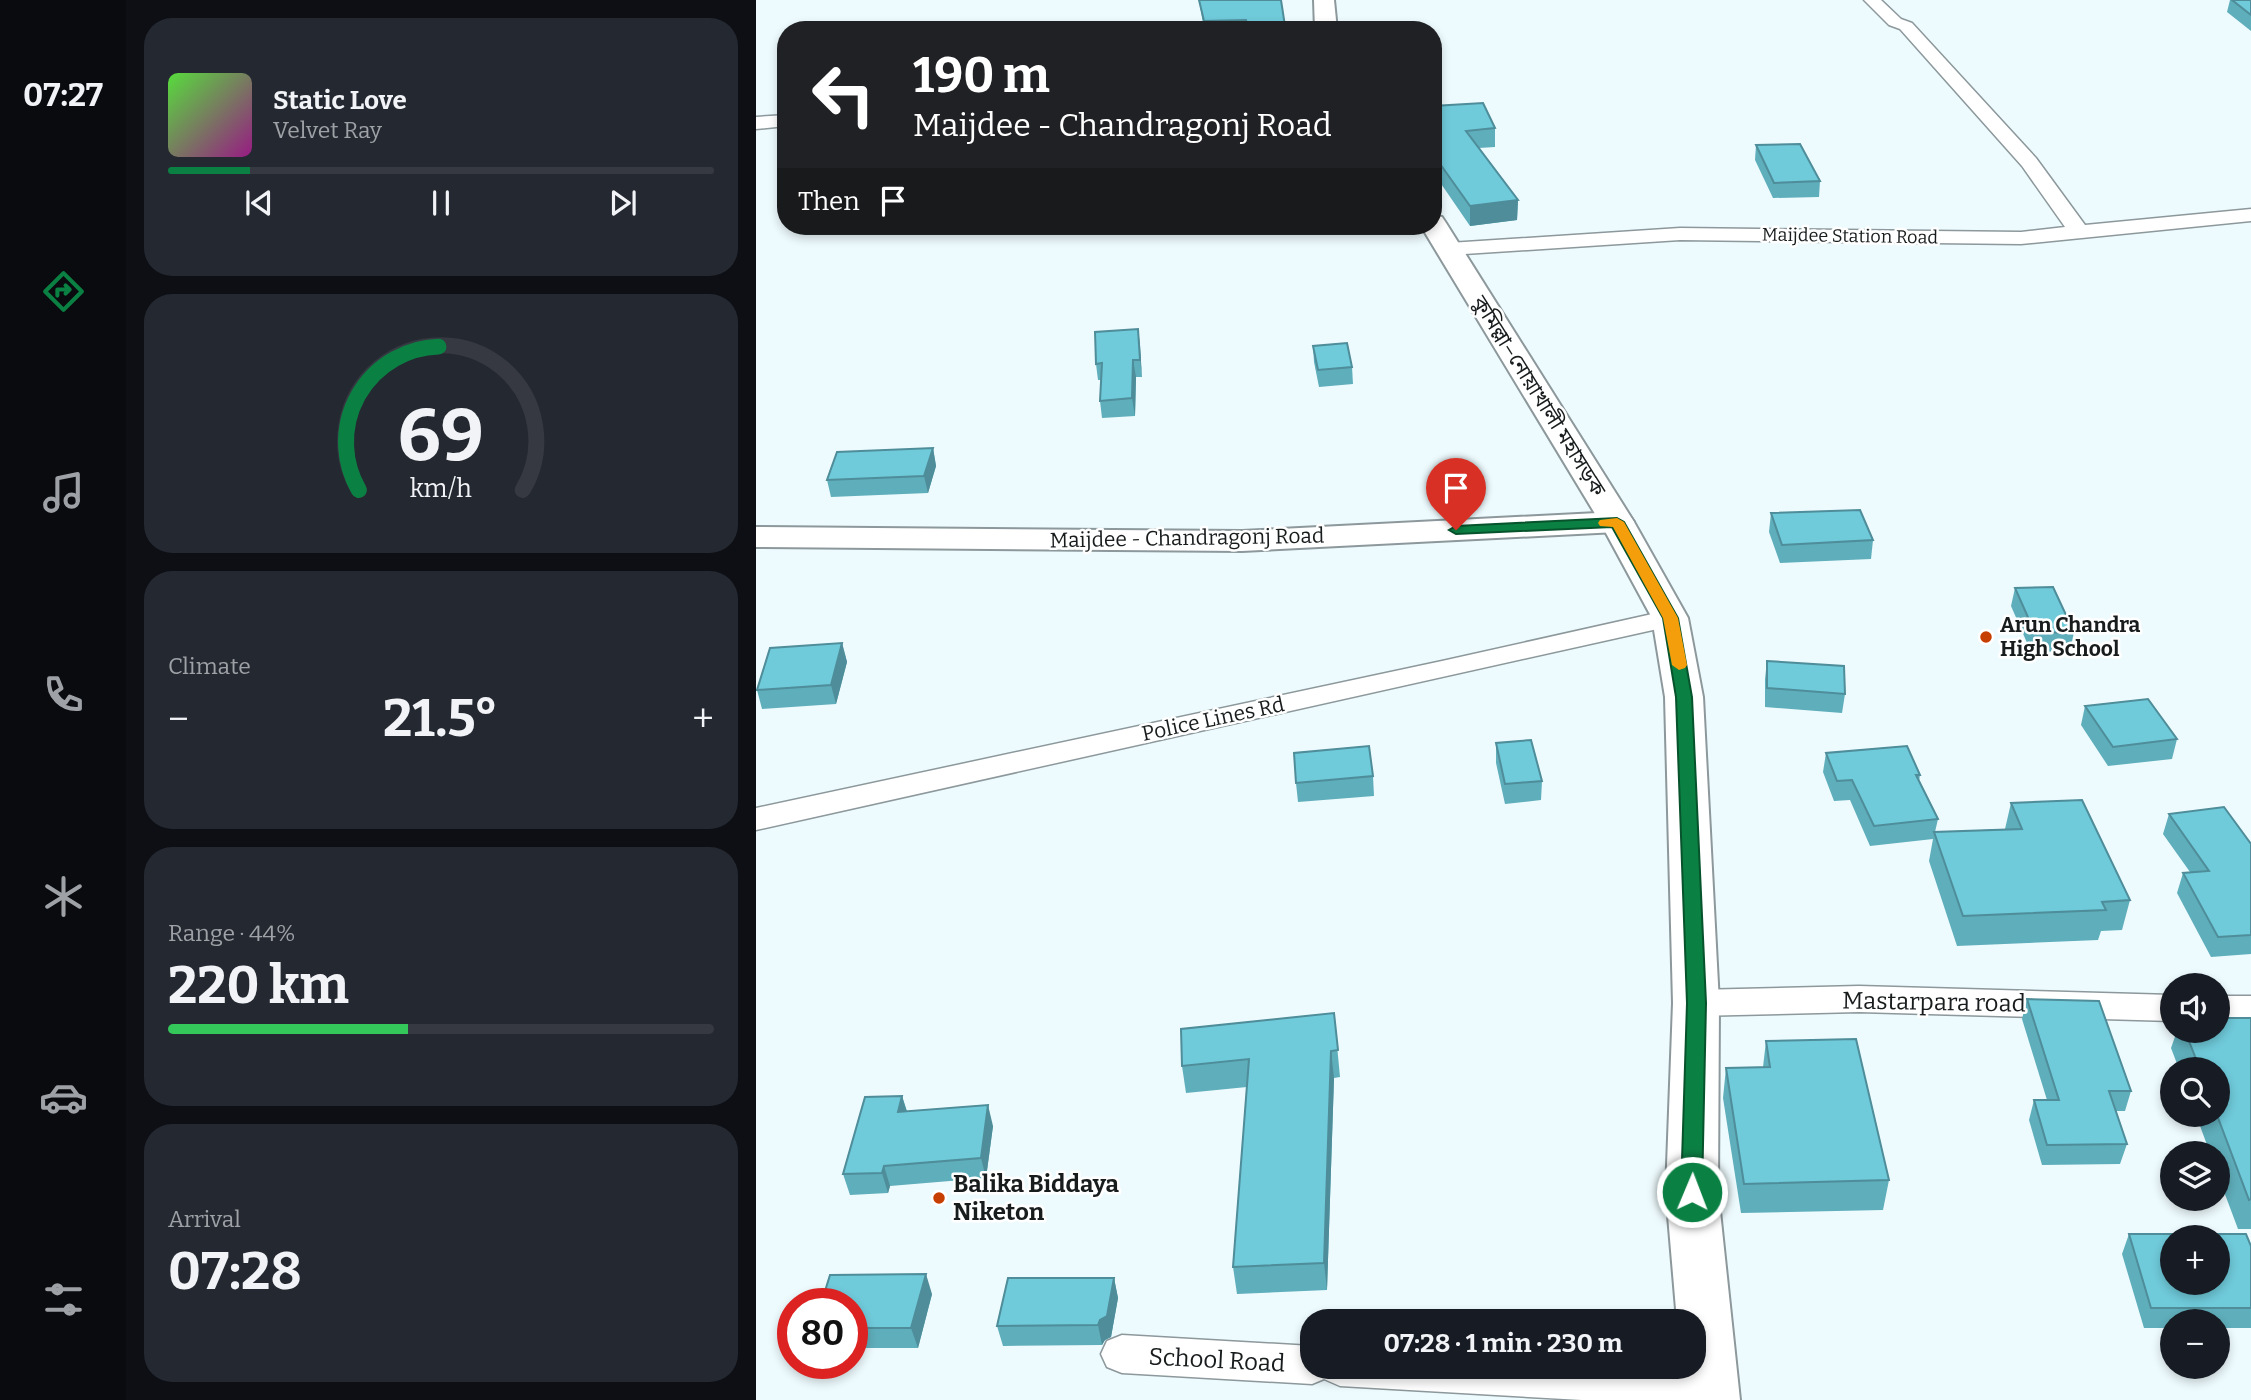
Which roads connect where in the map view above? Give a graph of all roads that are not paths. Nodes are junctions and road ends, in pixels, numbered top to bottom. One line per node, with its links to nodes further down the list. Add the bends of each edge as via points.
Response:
1 (1324, 0): 3 (main road)
2 (1872, 0): 7 (street, via 1895,22 1906,26 2029,162)
3 (1325, 21)
4 (777, 121): 5 (street)
5 (756, 123)
6 (2251, 215): 7 (street, Maijdee Station Road)
7 (2079, 232): 8 (street, Maijdee Station Road, via 2021,238)
8 (1441, 236): 9 (main road, কুমিল্লা–নোয়াখালী মহাসড়ক)
9 (1617, 522): 10 (main road, Maijdee - Chandragonj Road, via 1242,541); 11 (main road, কুমিল্লা–নোয়াখালী মহাসড়ক)
10 (756, 537)
11 (1670, 618): 12 (street, Police Lines Rd); 13 (main road, কুমিল্লা–নোয়াখালী মহাসড়ক, via 1684,697)
12 (756, 819)
13 (1696, 1003): 14 (street, Mastarpara road, via 1859,999); 20 (main road, কুমিল্লা–নোয়াখালী মহাসড়ক, via 1692,1192)
14 (2160, 1008)
15 (2230, 1009): 16 (street)
16 (2251, 1009)
17 (1122, 1354): 18 (street, School Road)
18 (1300, 1364)
19 (1505, 1379): 20 (street)
20 (1711, 1394)

